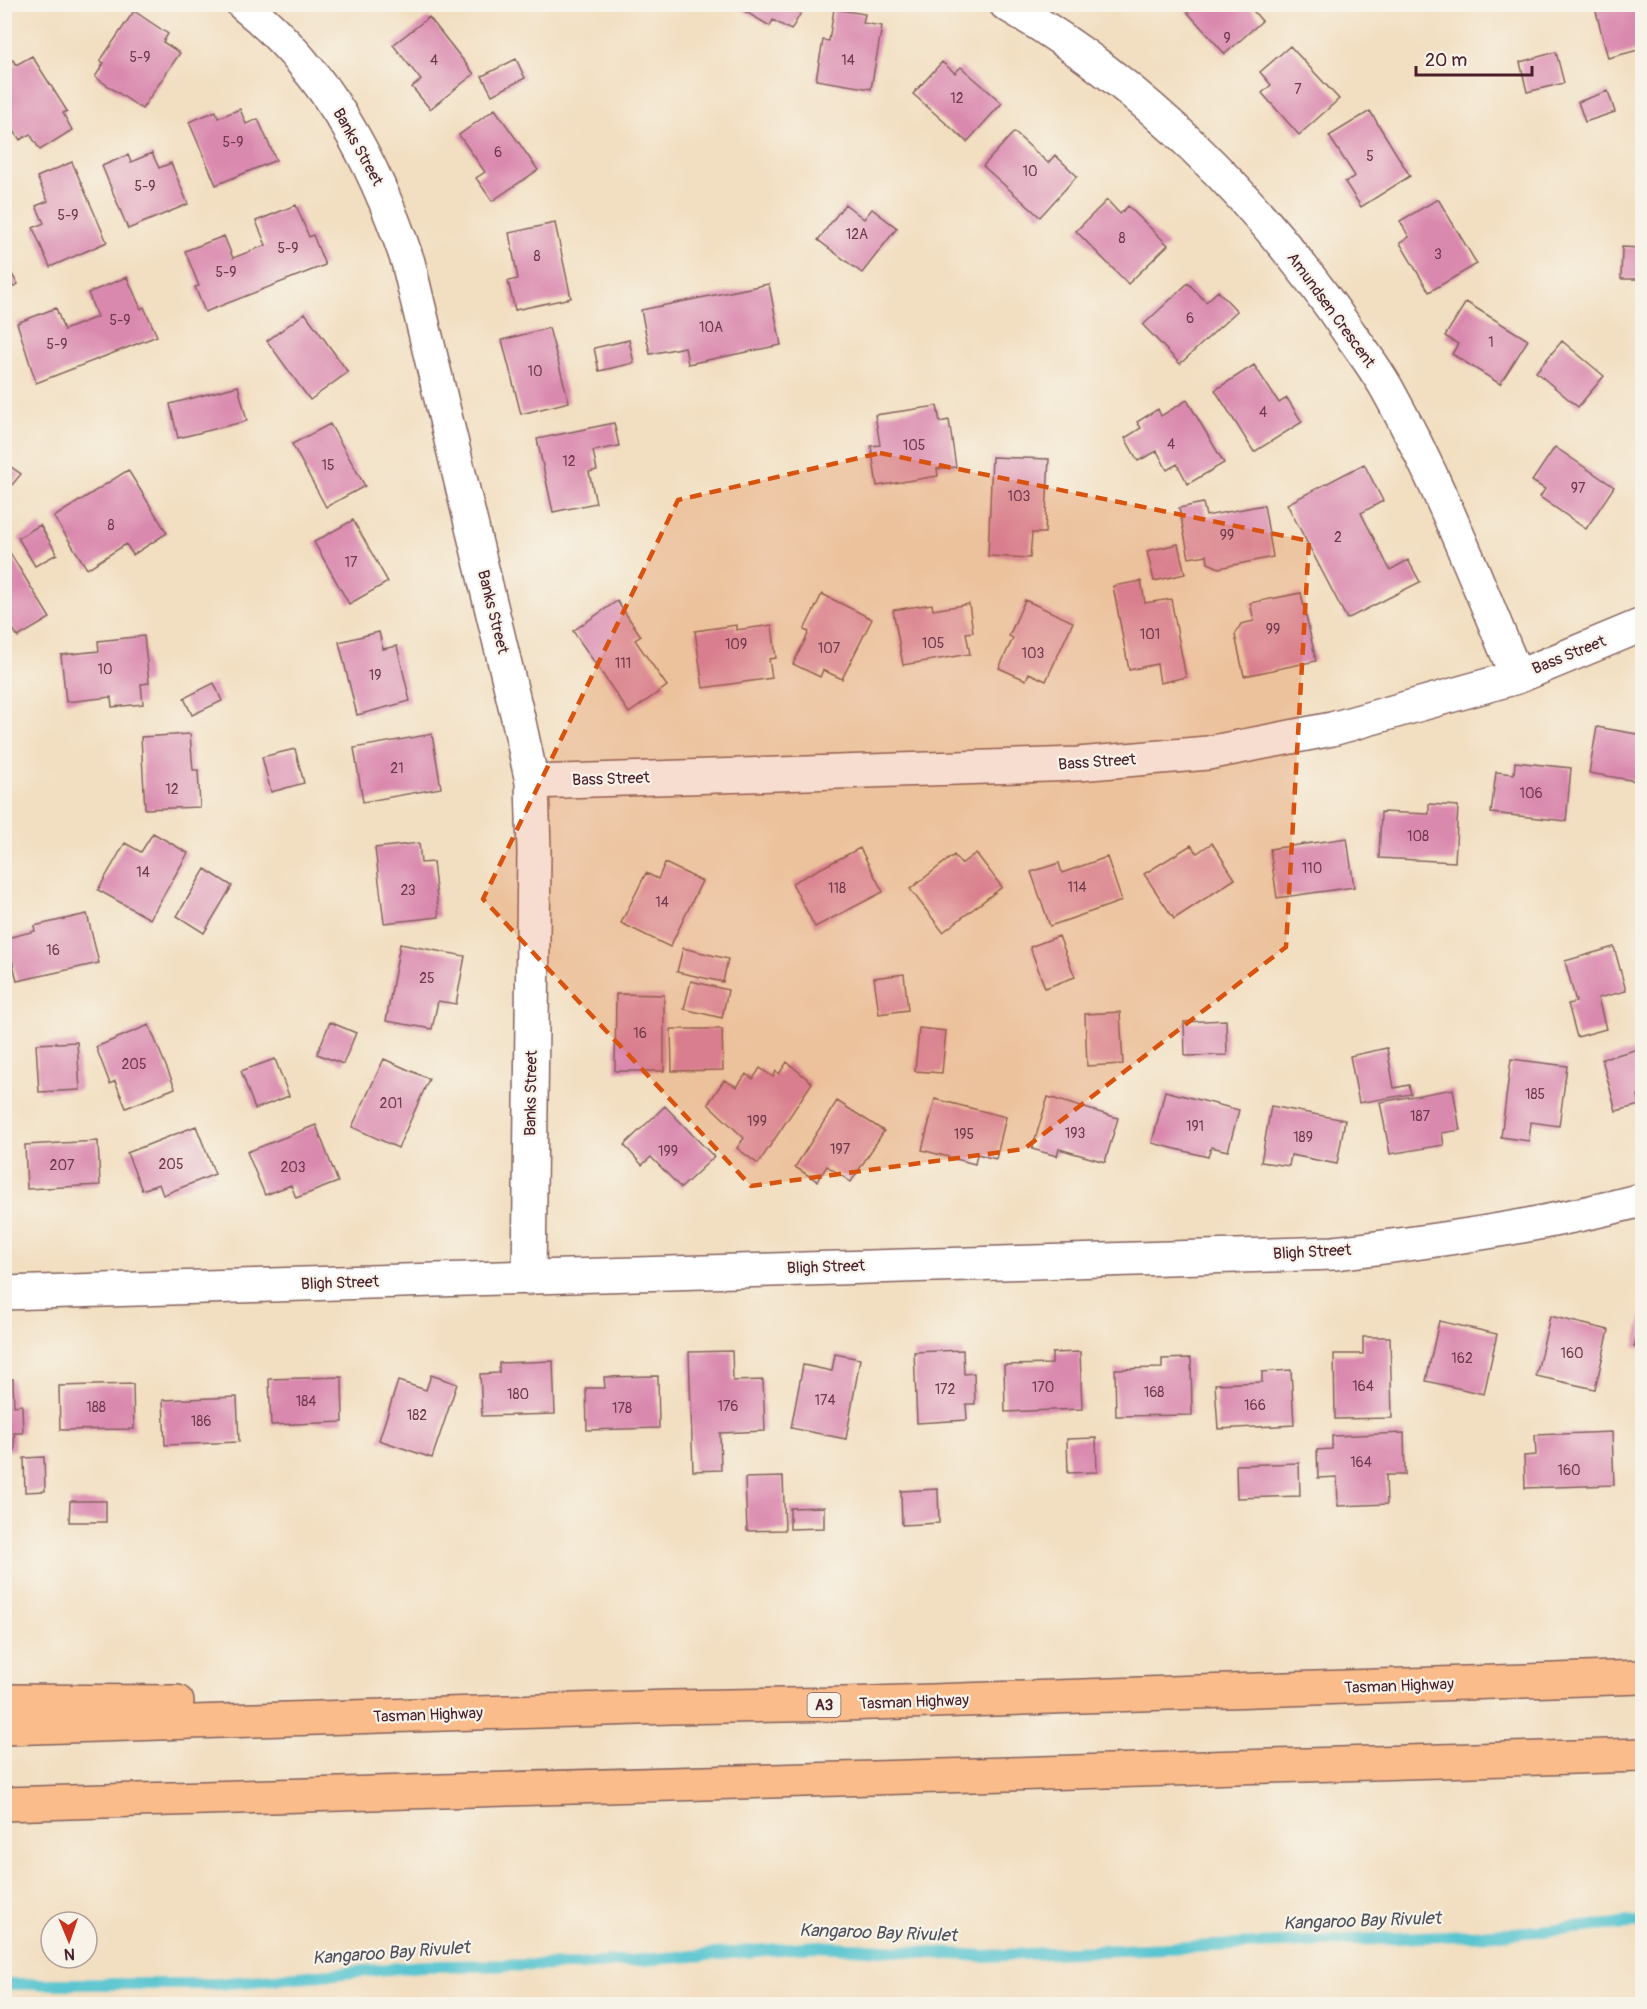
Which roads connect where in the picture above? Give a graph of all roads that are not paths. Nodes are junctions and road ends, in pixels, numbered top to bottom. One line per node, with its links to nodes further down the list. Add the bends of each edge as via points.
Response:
1 (243, 4): 5 (street, Banks Street, via 314,75 346,121 389,205 408,262)
2 (1006, 4): 4 (street, Amundsen Crescent, via 1046,27 1137,95 1233,186 1314,280 1385,385 1430,470)
3 (1642, 625): 4 (street, Bass Street)
4 (1517, 677): 5 (street, Bass Street, via 1332,729 1208,753 1078,764)
5 (532, 782): 7 (street, Banks Street)
6 (1642, 1200): 7 (street, Bligh Street, via 1560,1221 1334,1253)
7 (529, 1278): 8 (street, Bligh Street)
8 (4, 1293)
9 (1642, 1677): 11 (highway, Tasman Highway / A3)
10 (4, 1701): 11 (highway)
11 (671, 1707): 12 (highway, Tasman Highway / A3)
12 (4, 1728)
13 (1642, 1755): 14 (highway)
14 (4, 1804)

